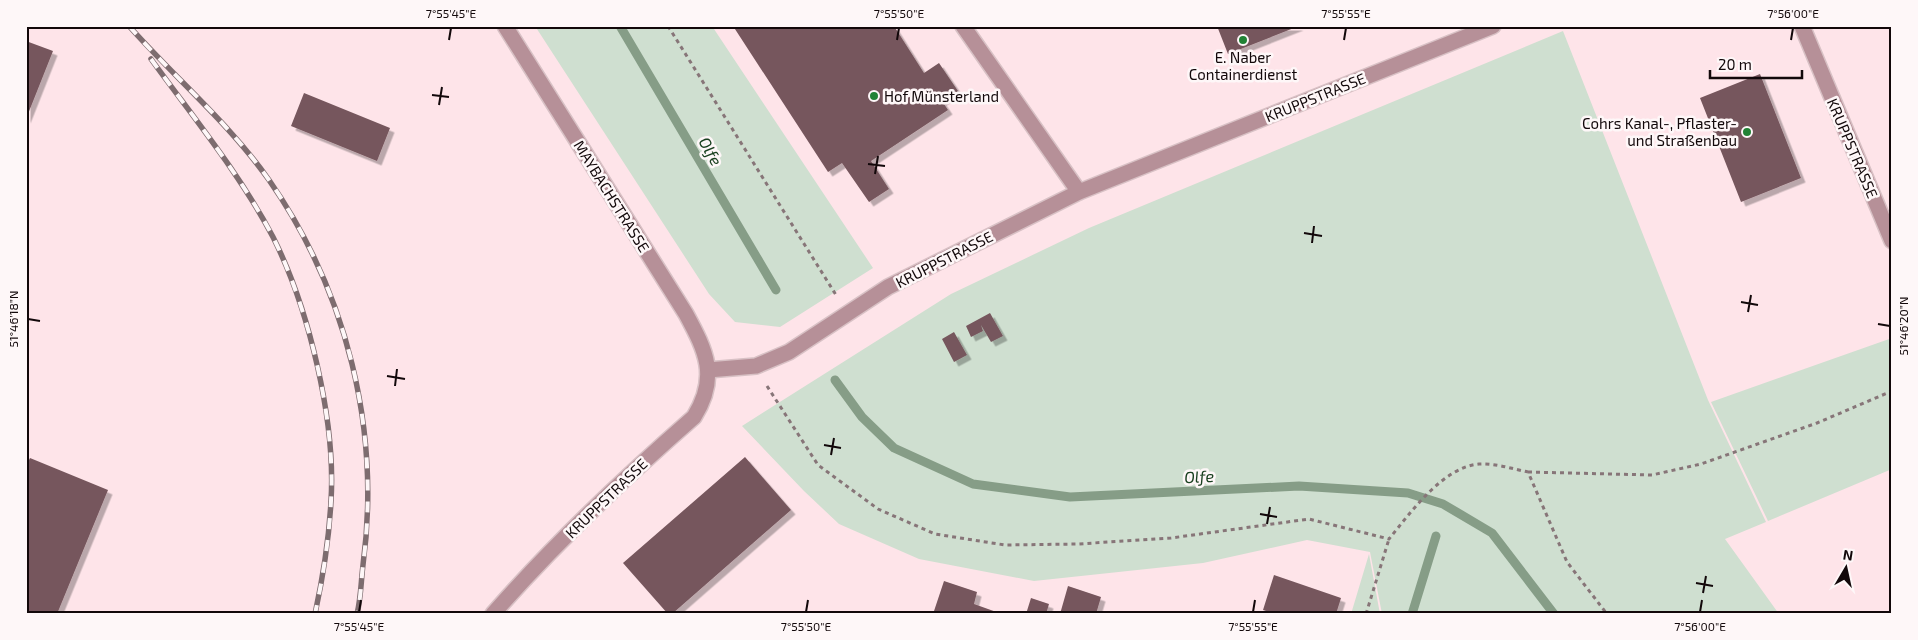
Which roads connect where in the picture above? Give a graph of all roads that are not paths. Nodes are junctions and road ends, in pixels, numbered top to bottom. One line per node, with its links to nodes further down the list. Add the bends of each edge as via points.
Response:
1 (505, 26): 7 (street, MAYBACHSTRASSE, via 686,314 699,338)
2 (963, 26): 5 (street)
3 (1493, 26): 5 (street, KRUPPSTRASSE)
4 (1802, 26): 6 (street, KRUPPSTRASSE)
5 (1079, 192): 7 (street, KRUPPSTRASSE, via 888,287 789,352 756,366)
6 (1892, 242)
7 (708, 370): 8 (street, KRUPPSTRASSE, via 703,402 694,416 609,492)
8 (493, 614)

